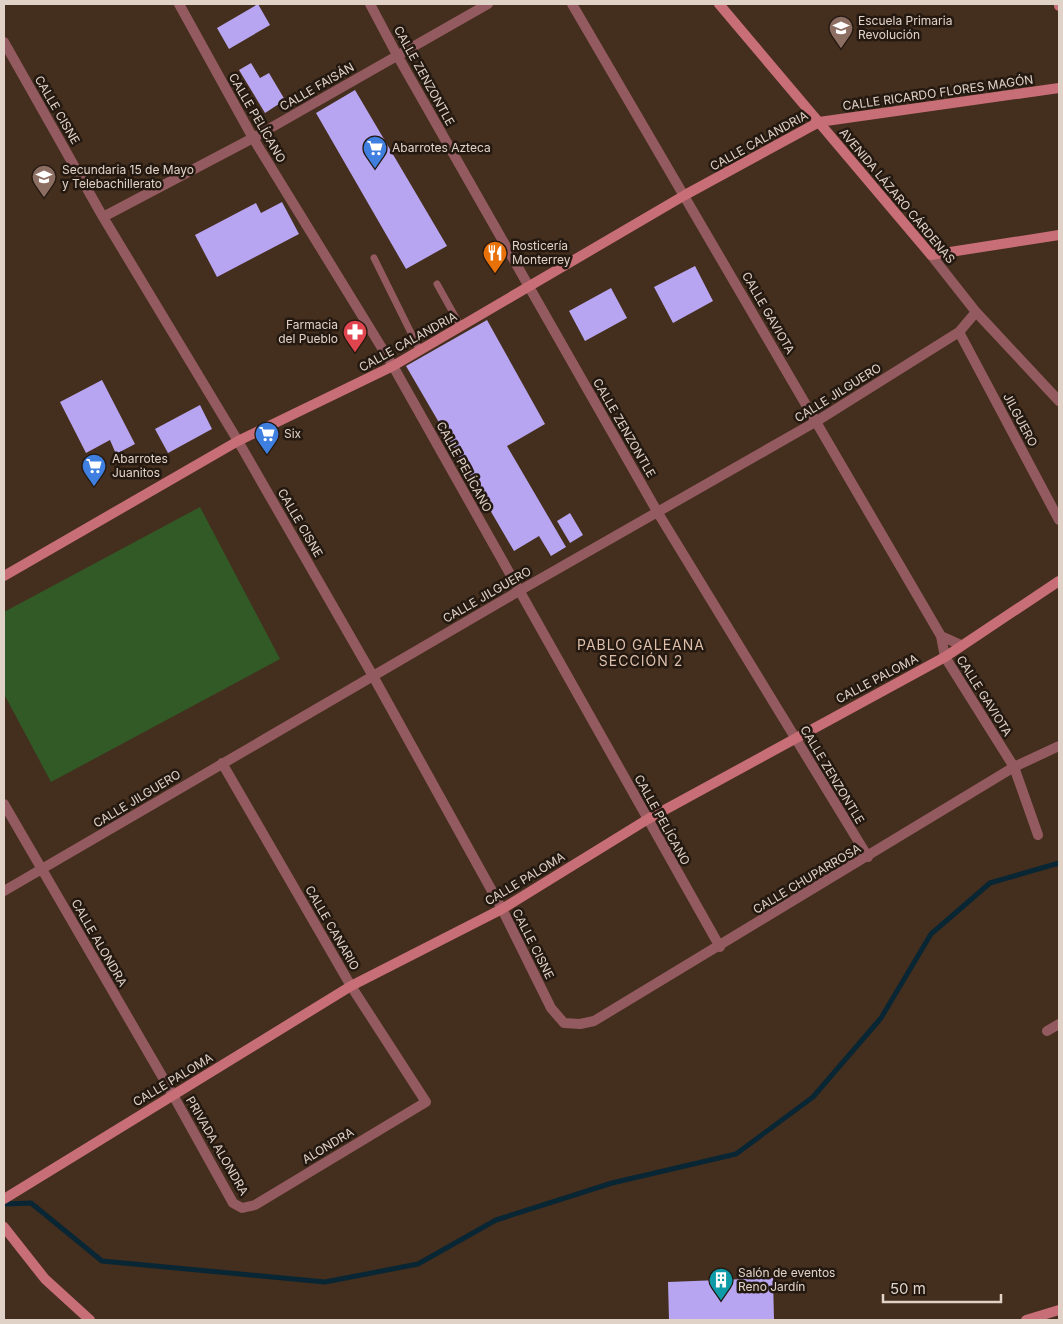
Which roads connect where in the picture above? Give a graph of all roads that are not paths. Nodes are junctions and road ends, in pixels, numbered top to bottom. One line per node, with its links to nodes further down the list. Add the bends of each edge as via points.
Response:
1 (179, 4): 10 (street, CALLE PELÍCANO)
2 (370, 4): 7 (street, CALLE ZENZONTLE)
3 (488, 4): 7 (street, CALLE FAISÁN)
4 (572, 4): 11 (street, CALLE GAVIOTA)
5 (719, 4): 9 (street, AVENIDA LÁZARO CÁRDENAS)
6 (4, 42): 12 (street, CALLE CISNE)
7 (397, 55): 10 (street, CALLE FAISÁN); 17 (street, CALLE ZENZONTLE)
8 (1059, 88): 9 (street, CALLE RICARDO FLORES MAGÓN)
9 (819, 122): 11 (street, CALLE CALANDRIA); 14 (street, AVENIDA LÁZARO CÁRDENAS)
10 (253, 138): 12 (street, CALLE FAISÁN); 22 (street, CALLE PELÍCANO)
11 (684, 196): 17 (street, CALLE CALANDRIA); 26 (street, CALLE GAVIOTA)
12 (103, 217): 27 (street, CALLE CISNE)
13 (1059, 235): 14 (street)
14 (931, 255): 18 (street, AVENIDA LÁZARO CÁRDENAS)
15 (374, 258): 21 (lane)
16 (437, 284): 19 (lane)
17 (530, 287): 19 (street, CALLE CALANDRIA); 28 (street, CALLE ZENZONTLE)
18 (976, 312): 20 (street, CALLE JILGUERO); 24 (street, AVENIDA LÁZARO CÁRDENAS)
19 (461, 327): 21 (street, CALLE CALANDRIA)
20 (959, 332): 26 (street, CALLE JILGUERO); 29 (street, JILGUERO)
21 (420, 351): 22 (street, CALLE CALANDRIA)
22 (393, 366): 27 (street, CALLE CALANDRIA); 32 (street, CALLE PELÍCANO)
23 (1059, 384): 24 (street)
24 (1048, 387): 25 (street, AVENIDA LÁZARO CÁRDENAS)
25 (1059, 401)
26 (817, 421): 28 (street, CALLE JILGUERO); 33 (street, CALLE GAVIOTA)
27 (238, 441): 30 (street, CALLE CALANDRIA); 36 (street, CALLE CISNE)
28 (658, 512): 32 (street, CALLE JILGUERO); 37 (street, CALLE ZENZONTLE)
29 (1059, 520)
30 (4, 576)
31 (1059, 582): 34 (street, CALLE PALOMA)
32 (519, 591): 36 (street, CALLE JILGUERO); 42 (street, CALLE PELÍCANO)
33 (940, 636): 34 (street, CALLE GAVIOTA); 35 (street, CALLE GAVIOTA)
34 (961, 645): 35 (street, CALLE PALOMA)
35 (945, 657): 37 (street, CALLE PALOMA); 40 (street, CALLE GAVIOTA)
36 (373, 676): 39 (street, CALLE JILGUERO); 47 (street, CALLE CISNE)
37 (795, 737): 42 (street, CALLE PALOMA); 44 (street, CALLE ZENZONTLE)
38 (1059, 746): 40 (street, CALLE CHUPARROSA)
39 (222, 763): 45 (street, CALLE JILGUERO); 49 (street, CALLE CANARIO)
40 (1014, 767): 43 (street, CALLE GAVIOTA); 44 (street, CALLE CHUPARROSA)
41 (4, 804): 45 (street, CALLE ALONDRA)
42 (648, 820): 47 (street, CALLE PALOMA); 48 (street, CALLE PELÍCANO)
43 (1038, 835)
44 (868, 857): 48 (street, CALLE CHUPARROSA)
45 (42, 869): 46 (street, CALLE JILGUERO); 53 (street, CALLE ALONDRA)
46 (4, 891)
47 (502, 909): 49 (street, CALLE PALOMA); 50 (street, CALLE CISNE, via 551,1008)
48 (720, 947): 50 (street, CALLE CHUPARROSA, via 594,1021)
49 (351, 986): 53 (street, CALLE PALOMA); 54 (street, CALLE CANARIO)
50 (564, 1023)
51 (1059, 1024): 52 (street)
52 (1047, 1031)
53 (173, 1095): 55 (street, CALLE PALOMA); 56 (street, PRIVADA ALONDRA, via 233,1203)
54 (426, 1102): 56 (street, ALONDRA, via 254,1205)
55 (4, 1199)
56 (242, 1208)
57 (4, 1227): 59 (street, via 45,1279)
58 (1059, 1310): 60 (street)
59 (90, 1320)
60 (1026, 1320)

